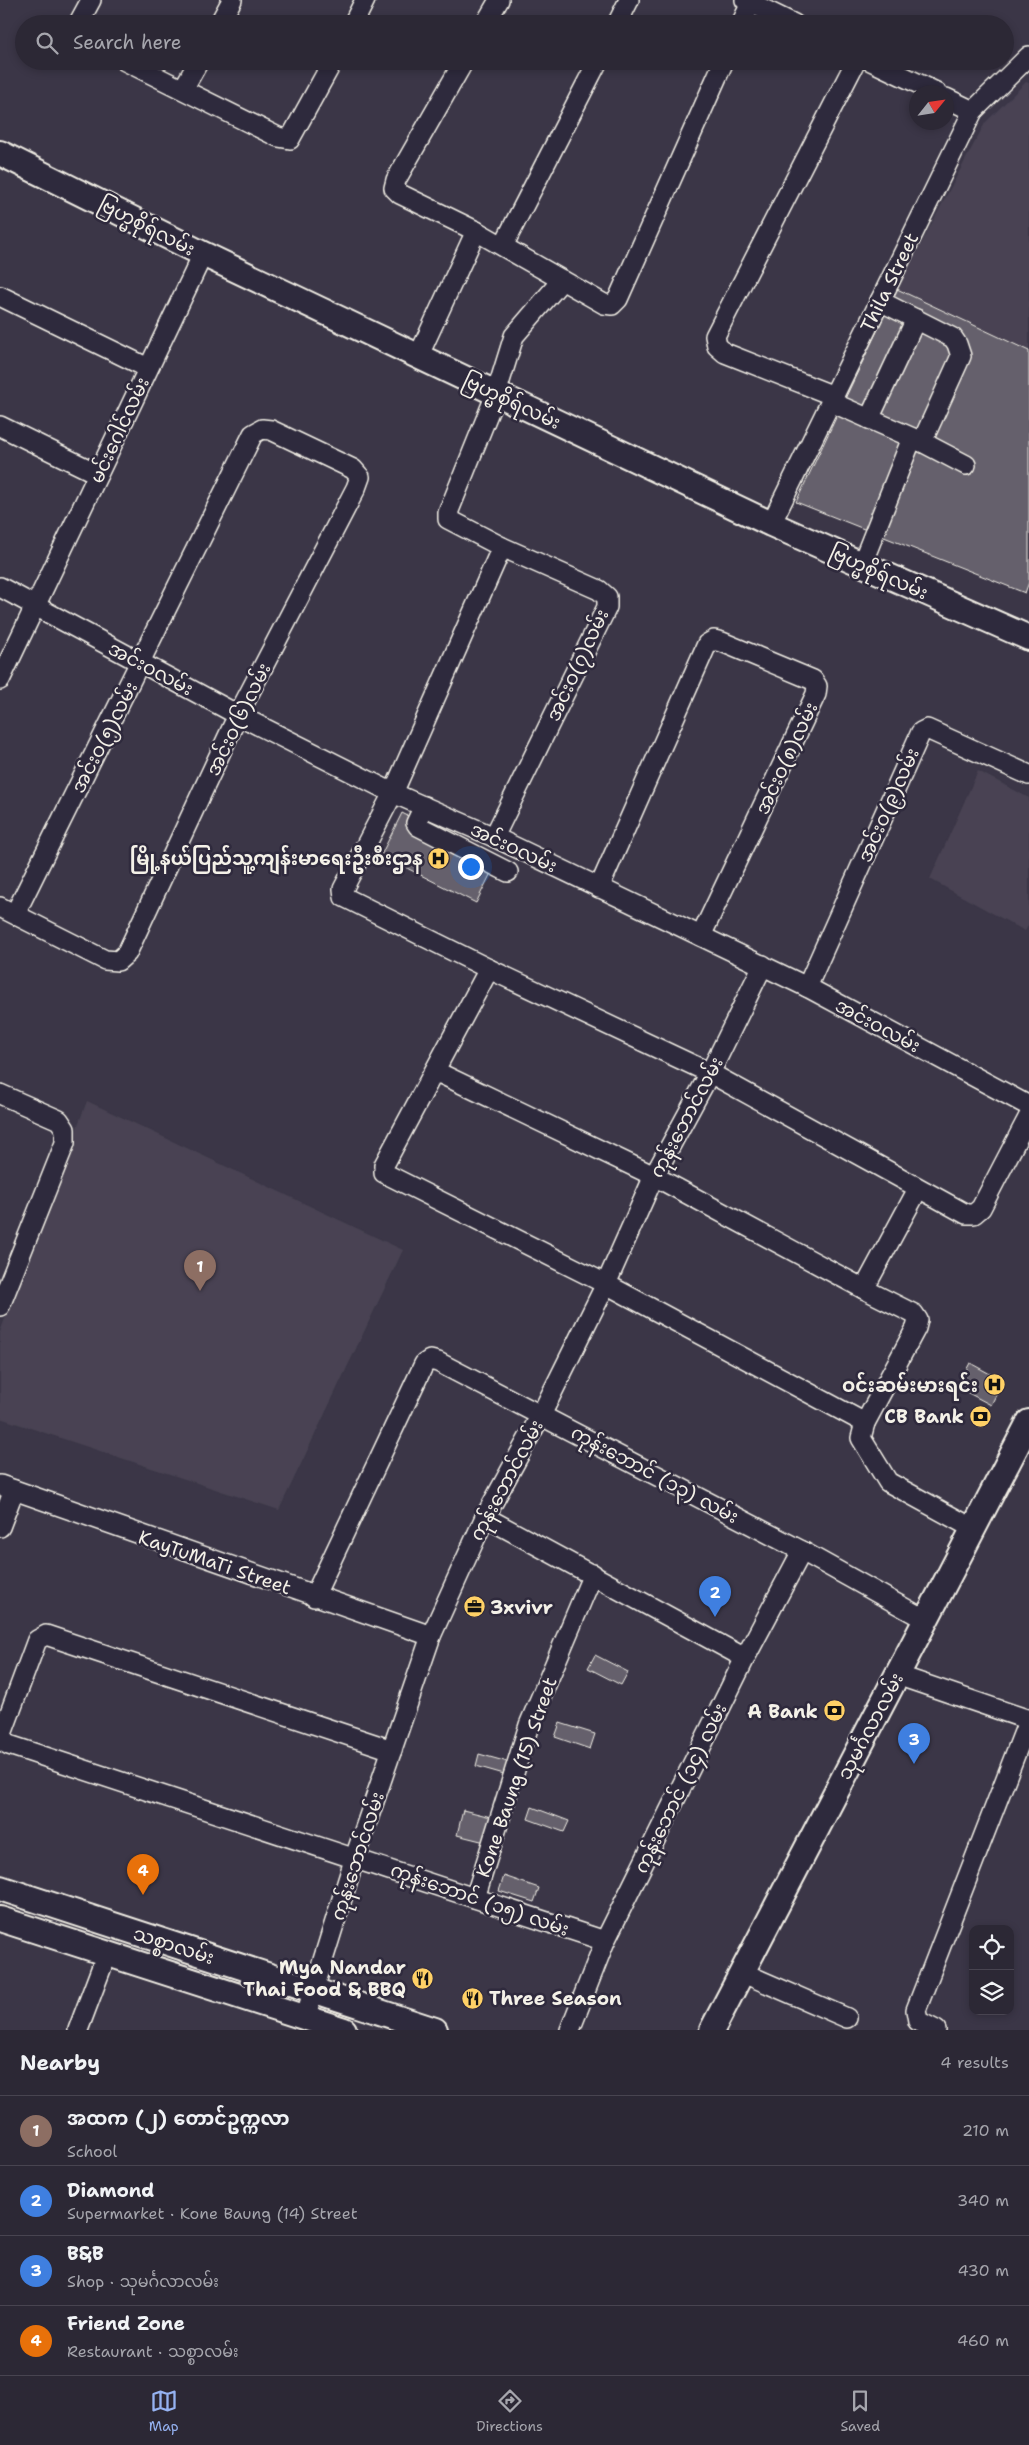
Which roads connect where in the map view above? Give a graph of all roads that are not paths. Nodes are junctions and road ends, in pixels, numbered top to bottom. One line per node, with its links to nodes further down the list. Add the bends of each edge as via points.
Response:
1 (91, 0): 7 (street)
2 (232, 0): 8 (street)
3 (366, 0): 9 (street)
4 (499, 0): 10 (street)
5 (629, 0): 11 (street)
6 (748, 1): 12 (street); 13 (street)
7 (83, 15)
8 (224, 15)
9 (358, 15)
10 (490, 15)
11 (622, 15)
12 (744, 15)
13 (776, 15)
14 (1029, 56): 26 (street, Thila Street)
15 (144, 70): 24 (street)
16 (194, 70): 24 (street)
17 (328, 70): 24 (street, via 290,139 278,137)
18 (459, 70): 28 (street, via 394,188 400,194)
19 (593, 70): 29 (street)
20 (720, 70): 31 (street, via 618,298 612,304 604,304)
21 (851, 70): 38 (street, via 715,336 717,346 725,353)
22 (890, 70): 23 (street)
23 (921, 85)
24 (183, 89)
25 (954, 102): 26 (street)
26 (973, 111): 33 (street, Thila Street)
27 (0, 153): 30 (main road, ဗြဟ္မစိုရ်လမ်း)
28 (476, 231): 29 (street); 35 (street)
29 (502, 246): 31 (street)
30 (202, 254): 35 (main road, ဗြဟ္မစိုရ်လမ်း); 36 (street, မင်းဂေါင်လမ်း)
31 (562, 280): 37 (street, via 514,336)
32 (0, 296): 36 (street)
33 (880, 301): 34 (street); 38 (street, Thila Street)
34 (916, 319): 39 (street); 41 (street, via 953,338 961,356)
35 (418, 357): 37 (main road, ဗြဟ္မစိုရ်လမ်း)
36 (148, 368): 43 (street, မင်းဂေါင်လမ်း)
37 (496, 394): 45 (main road, ဗြဟ္မစိုရ်လမ်း); 46 (street, အင်းဝ(၇)လမ်း, via 448,520)
38 (832, 399): 39 (street); 45 (street, Thila Street)
39 (869, 419): 41 (street)
40 (0, 426): 43 (street)
41 (917, 440): 42 (street); 47 (street)
42 (966, 465)
43 (98, 474): 49 (street, မင်းဂေါင်လမ်း)
44 (360, 477): 51 (street, အင်းဝ(၅)လမ်း, via 353,469 271,430 262,429 253,434); 53 (street, အင်းဝ(၆)လမ်း)
45 (771, 524): 47 (main road, ဗြဟ္မစိုရ်လမ်း)
46 (502, 547): 55 (street); 58 (street, အင်းဝ(၇)လမ်း, via 599,590 607,597 607,607)
47 (862, 564): 50 (main road, ဗြဟ္မစိုရ်လမ်း)
48 (0, 587): 49 (street, အင်းဝလမ်း)
49 (35, 606): 51 (street, အင်းဝလမ်း); 52 (street, မင်းဂေါင်လမ်း)
50 (1029, 638)
51 (141, 663): 53 (street, အင်းဝလမ်း); 62 (street, အင်းဝ(၅)လမ်း)
52 (0, 680)
53 (238, 715): 55 (street, အင်းဝလမ်း); 62 (street, အင်းဝ(၆)လမ်း, via 127,953 118,961 105,960)
54 (1029, 775): 66 (street, အင်းဝ(၉)လမ်း, via 927,729 920,732)
55 (393, 793): 56 (street, အင်းဝလမ်း); 65 (street, via 343,889 344,897)
56 (424, 806): 57 (street, အင်းဝလမ်း); 59 (street, via 416,822 418,826)
57 (473, 828): 58 (street, အင်းဝလမ်း); 59 (street)
58 (494, 837): 61 (street, အင်းဝလမ်း)
59 (463, 849): 60 (street)
60 (508, 872)
61 (599, 888): 63 (street, အင်းဝလမ်း); 63 (street, အင်းဝ(၈)လမ်း, via 707,644 714,640 722,642 813,680 817,686 816,694)
62 (8, 911)
63 (701, 936): 64 (street, အင်းဝလမ်း)
64 (763, 965): 66 (street, အင်းဝလမ်း); 68 (street, ကုန်းဘောင်လမ်း)
65 (489, 969): 67 (street); 68 (street)
66 (807, 987): 70 (street, အင်းဝလမ်း)
67 (436, 1071): 72 (street); 74 (street, via 384,1165 384,1173)
68 (710, 1073): 72 (street, ကုန်းဘောင်လမ်း); 73 (street)
69 (0, 1094): 76 (street, via 58,1120 65,1129 65,1143)
70 (1029, 1106)
71 (1029, 1116): 73 (street, via 981,1208 974,1214 966,1214)
72 (654, 1176): 74 (street, ကုန်းဘောင်လမ်း); 75 (street)
73 (918, 1189): 75 (street)
74 (606, 1284): 77 (street, ကုန်းဘောင်လမ်း); 79 (street)
75 (864, 1289): 79 (street, via 914,1314 918,1320)
76 (0, 1306)
77 (541, 1414): 81 (street, ကုန်းဘောင်လမ်း); 84 (street, ကုန်းဘောင် (၁၃) လမ်း); 86 (street, ကုန်းဘောင် (၁၃) လမ်း, via 438,1362 430,1360 424,1364)
78 (1029, 1422): 83 (main road, သုမင်္ဂလာလမ်း)
79 (865, 1423): 83 (street, via 861,1438 888,1482)
80 (7, 1488): 82 (street); 86 (street, KayTuMaTi Street)
81 (484, 1517): 85 (street); 88 (street, ကုန်းဘောင်လမ်း)
82 (0, 1527)
83 (974, 1529): 87 (main road, သုမင်္ဂလာလမ်း)
84 (802, 1551): 87 (street, ကုန်းဘောင် (၁၃) လမ်း); 89 (street, ကုန်းဘောင် (၁၄) လမ်း)
85 (593, 1574): 89 (street); 95 (street, Kone Baung (15) Street, via 529,1725)
86 (314, 1597): 88 (street, KayTuMaTi Street)
87 (926, 1620): 90 (main road, သုမင်္ဂလာလမ်း)
88 (431, 1636): 92 (street, ကုန်းဘောင်လမ်း)
89 (745, 1658): 97 (street, ကုန်းဘောင် (၁၄) လမ်း)
90 (897, 1676): 91 (street); 99 (main road, သုမင်္ဂလာလမ်း)
91 (1029, 1720): 108 (street, via 916,2010 918,2021)
92 (392, 1750): 93 (street, ကုန်းဘောင်လမ်း); 93 (street, ကုန်းဘောင် (၁၅) လမ်း, via 46,1635 38,1640 2,1734 2,1741 9,1745)
93 (355, 1857): 95 (street, ကုန်းဘောင် (၁၅) လမ်း); 100 (street, ကုန်းဘောင်လမ်း)
94 (0, 1888): 100 (main road, သစ္စာလမ်း)
95 (475, 1898): 97 (street, ကုန်းဘောင် (၁၅) လမ်း)
96 (0, 1918): 98 (main road, သစ္စာလမ်း)
97 (605, 1941): 106 (street, ကုန်းဘောင် (၁၄) လမ်း)
98 (108, 1953): 101 (main road, သစ္စာလမ်း); 104 (street)
99 (741, 1972): 102 (street); 107 (main road, သုမင်္ဂလာလမ်း)
100 (315, 1992): 101 (street, ကုန်းဘောင်လမ်း); 105 (main road, သစ္စာလမ်း)
101 (306, 2018): 103 (main road, သစ္စာလမ်း)
102 (847, 2018)
103 (337, 2029)
104 (78, 2030)
105 (435, 2030)
106 (570, 2030)
107 (712, 2030)
108 (936, 2030)

